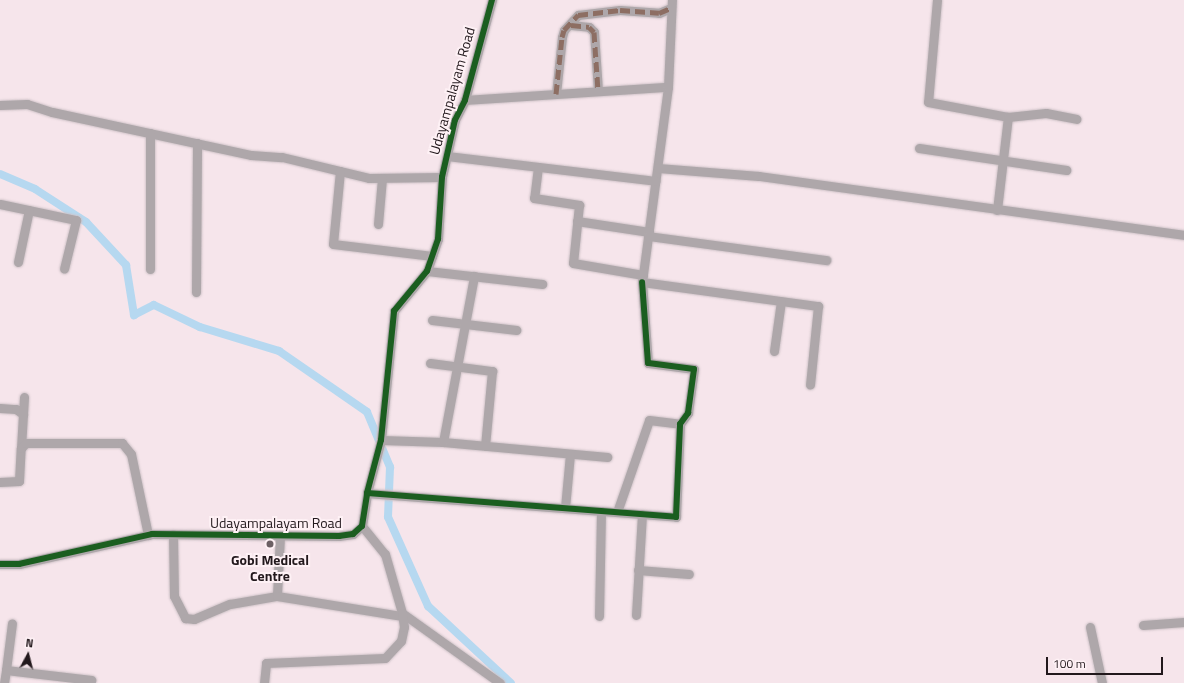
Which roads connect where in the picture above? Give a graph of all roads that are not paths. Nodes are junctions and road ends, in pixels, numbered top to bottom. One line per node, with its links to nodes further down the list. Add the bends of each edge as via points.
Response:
1 (492, 0): 8 (street, Udayampalayam Road)
2 (937, 0): 10 (street, via 928,102)
3 (672, 4): 4 (street, via 659,13 620,10 582,14); 5 (street)
4 (571, 25): 6 (street, via 589,27 594,32); 7 (street, via 564,30 562,37)
5 (668, 87): 6 (street); 18 (street)
6 (598, 92): 7 (street)
7 (556, 94): 8 (street)
8 (465, 100): 15 (street, Udayampalayam Road, via 455,120)
9 (0, 106): 12 (street, via 27,104 52,112)
10 (1008, 117): 11 (street, via 1046,113); 16 (street)
11 (1076, 119)
12 (150, 133): 13 (street); 35 (street)
13 (196, 143): 20 (street); 40 (street)
14 (919, 148): 16 (street)
15 (447, 156): 17 (street); 22 (street, Udayampalayam Road)
16 (1003, 161): 19 (street); 26 (street)
17 (538, 167): 23 (street); 27 (street, via 534,198 579,205)
18 (658, 168): 23 (street); 26 (street, via 759,176)
19 (1066, 170)
20 (340, 171): 21 (street, via 369,178); 31 (street, via 333,244)
21 (382, 178): 22 (street); 28 (street)
22 (442, 178): 31 (street, Udayampalayam Road, via 438,239)
23 (656, 181): 29 (street)
24 (0, 204): 25 (street)
25 (29, 210): 33 (street); 34 (street, via 76,220)
26 (996, 210): 30 (street)
27 (577, 221): 29 (street); 38 (street, via 573,263)
28 (378, 224)
29 (648, 234): 32 (street); 38 (street)
30 (1184, 235)
31 (432, 256): 36 (street, Udayampalayam Road)
32 (826, 260)
33 (18, 262)
34 (64, 269)
35 (150, 269)
36 (427, 271): 37 (street); 53 (street, Udayampalayam Road, via 394,311)
37 (474, 276): 39 (street); 43 (street)
38 (642, 278): 41 (street); 52 (street, via 648,363 694,369 688,413)
39 (542, 284)
40 (196, 292)
41 (780, 301): 45 (street); 48 (street, via 818,306)
42 (432, 320): 43 (street)
43 (465, 324): 44 (street); 47 (street)
44 (516, 330)
45 (774, 351)
46 (430, 363): 47 (street)
47 (457, 366): 54 (street); 55 (street, via 492,371)
48 (810, 385)
49 (24, 397): 51 (street)
50 (0, 408): 51 (street, via 16,409)
51 (23, 414): 56 (street)
52 (680, 424): 63 (street, via 649,420); 64 (street, via 676,517)
53 (381, 440): 54 (street); 60 (street, Udayampalayam Road)
54 (443, 442): 55 (street)
55 (485, 446): 57 (street)
56 (21, 448): 59 (street, via 19,481); 67 (street, via 29,442 117,442 126,445 131,454)
57 (570, 454): 58 (street); 61 (street)
58 (607, 457)
59 (0, 482)
60 (369, 493): 61 (street); 65 (street, Udayampalayam Road)
61 (565, 508): 62 (street)
62 (601, 511): 63 (street); 75 (street)
63 (617, 512): 64 (street)
64 (642, 514): 70 (street)
65 (362, 526): 68 (street, Udayampalayam Road, via 353,534 339,536); 73 (street, via 386,554)
66 (173, 534): 67 (street, Udayampalayam Road); 68 (street, Udayampalayam Road); 72 (street, via 174,596 185,618 194,619 230,604)
67 (148, 535): 69 (street, Udayampalayam Road, via 19,564)
68 (280, 536): 72 (street)
69 (0, 564)
70 (638, 570): 71 (street); 74 (street)
71 (689, 574)
72 (277, 596): 73 (street)
73 (402, 615): 83 (street, via 404,627 401,641 385,658 266,663); 84 (street)
74 (636, 615)
75 (599, 616)
76 (1184, 622): 78 (street)
77 (12, 623): 80 (street)
78 (1143, 625)
79 (1090, 626): 85 (street)
80 (6, 670): 81 (street); 82 (street)
81 (91, 680)
82 (4, 683)
83 (264, 683)
84 (500, 683)
85 (1102, 683)

